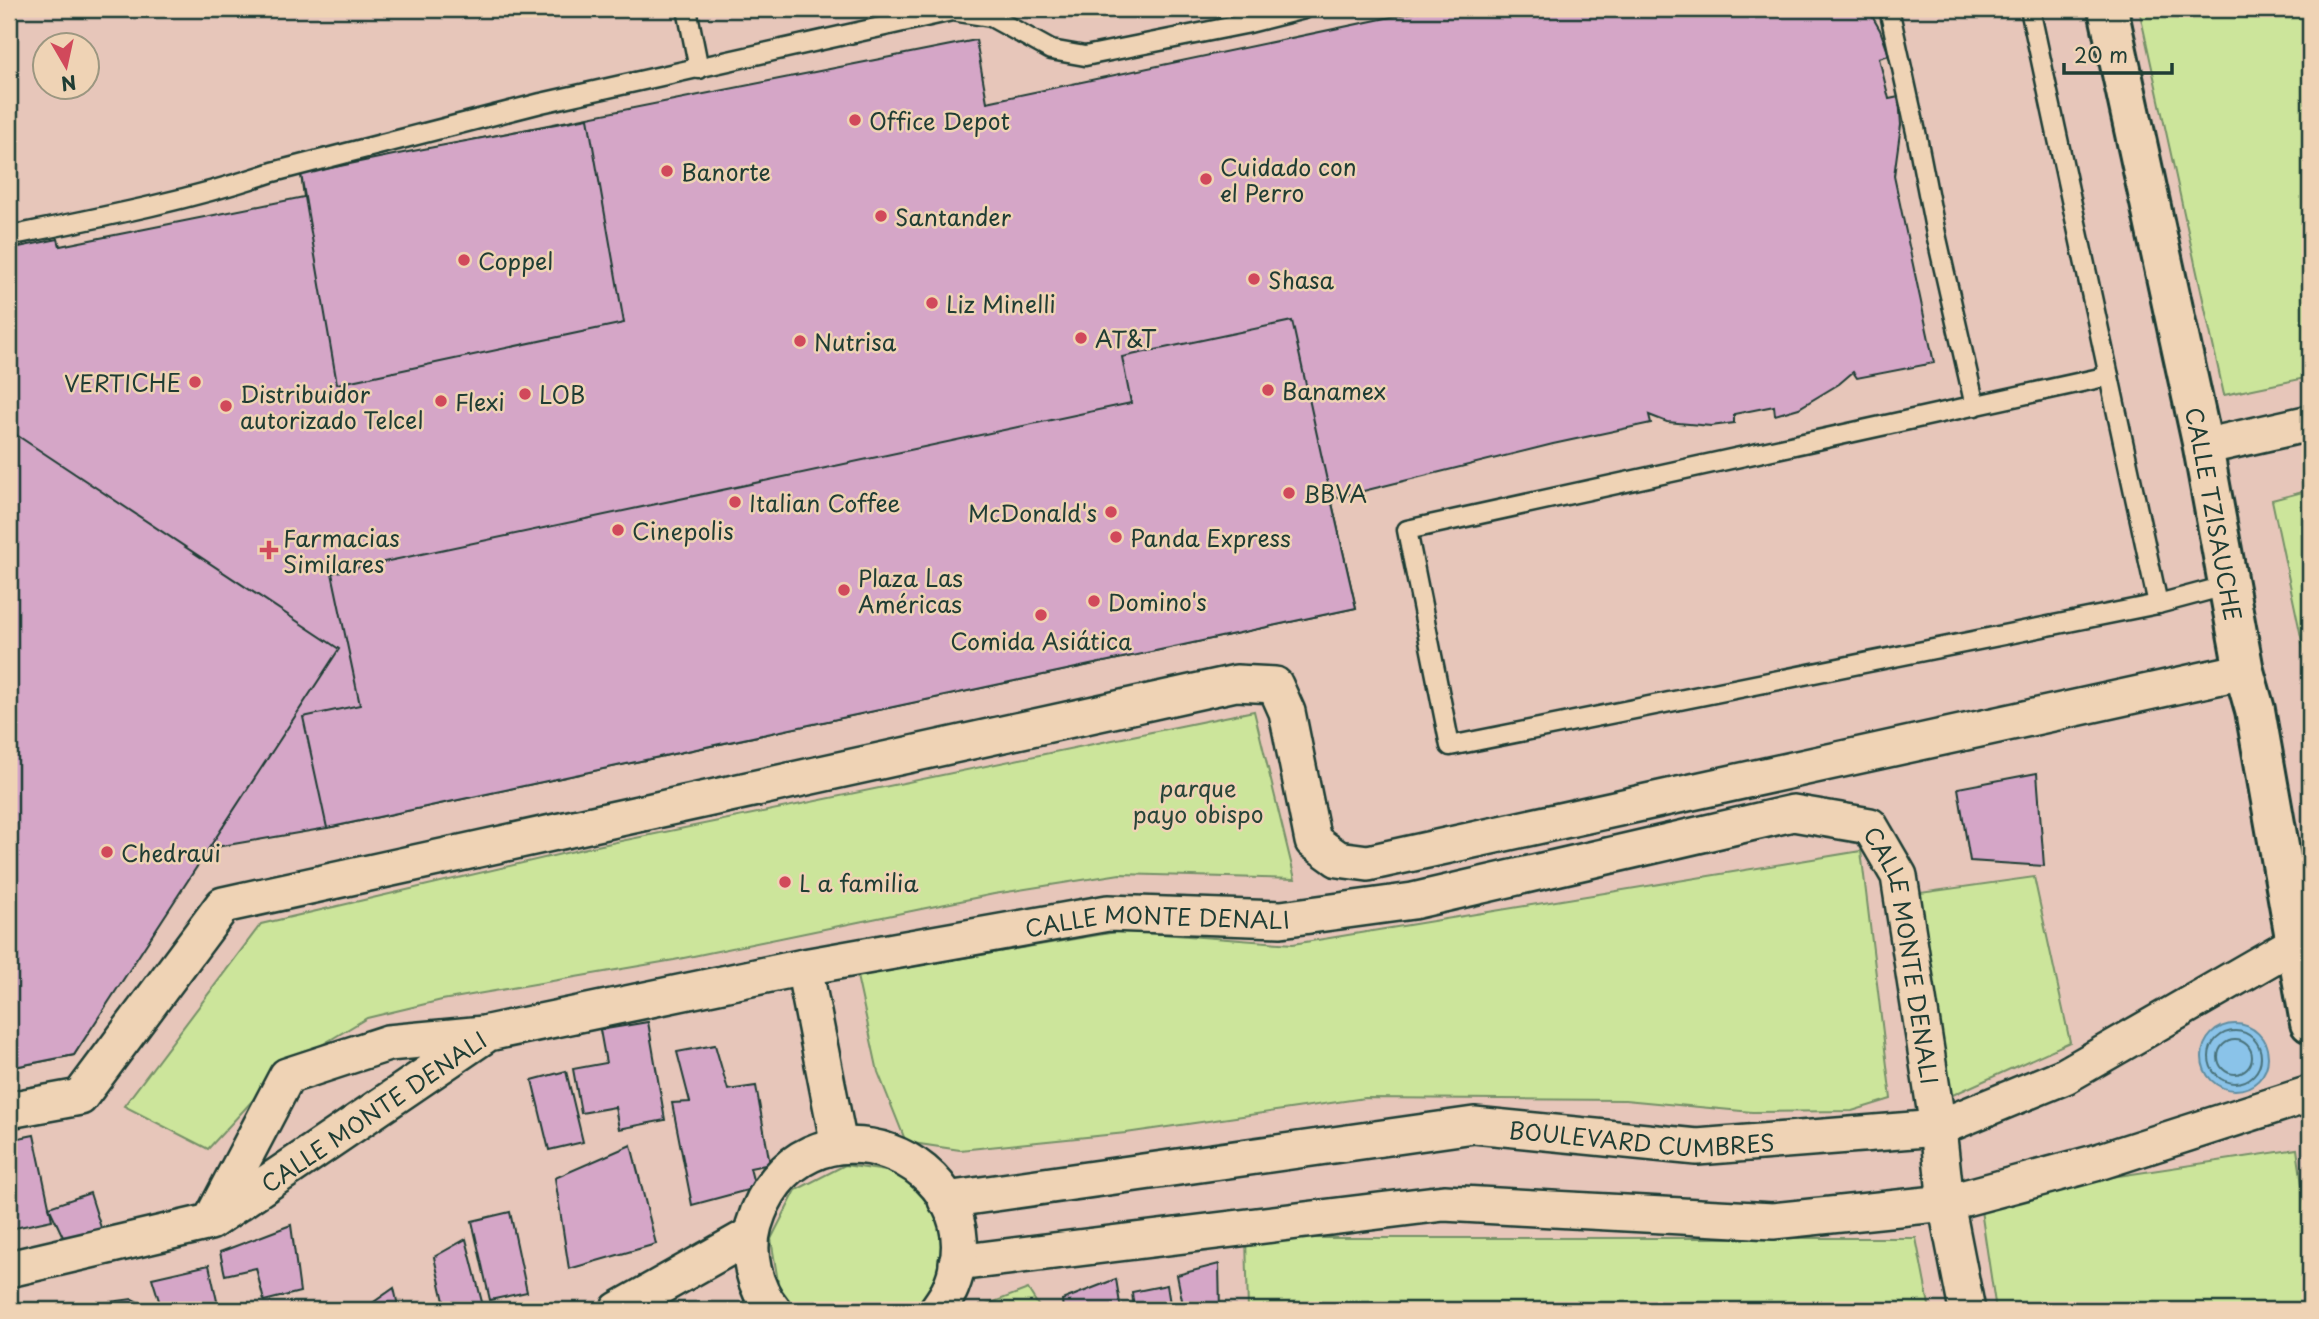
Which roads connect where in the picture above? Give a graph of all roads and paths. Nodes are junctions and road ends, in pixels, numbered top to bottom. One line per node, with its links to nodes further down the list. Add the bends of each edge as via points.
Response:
1 (687, 9): 6 (lane)
2 (1304, 9): 6 (lane, via 1085,56 1051,50 991,17 952,11)
3 (1889, 9): 9 (lane)
4 (2030, 9): 8 (lane)
5 (2108, 9): 11 (street, CALLE TZISAUCHE)
6 (699, 69): 7 (lane, via 424,132 151,207)
7 (9, 236)
8 (2109, 376): 9 (lane); 13 (lane)
9 (1975, 406): 13 (lane, via 1407,530 1450,746)
10 (2310, 424): 11 (street)
11 (2203, 447): 12 (street, CALLE TZISAUCHE)
12 (2229, 585): 13 (lane); 14 (street, CALLE TZISAUCHE)
13 (2158, 604)
14 (2244, 671): 15 (street, CALLE TZISAUCHE); 20 (street, via 1368,863 1338,859 1313,841 1287,712 1275,685 1237,683 223,905 80,1097)
15 (2296, 943): 17 (street, CALLE TZISAUCHE); 21 (street, BOULEVARD CUMBRES, via 2065,1076)
16 (804, 967): 18 (street, CALLE MONTE DENALI); 21 (street, CALLE MONTE DENALI, via 1108,913 1281,919 1413,901 1793,813 1870,826 1899,876); 22 (street)
17 (2310, 1023)
18 (488, 1033): 25 (street, CALLE MONTE DENALI); 25 (street, via 388,1043 287,1076)
19 (2310, 1094): 24 (street, via 2095,1163)
20 (9, 1110)
21 (1938, 1128): 23 (street, BOULEVARD CUMBRES, via 1697,1147 1474,1125); 24 (street, CALLE MONTE DENALI)
22 (839, 1145): 23 (street, via 868,1145 896,1153 920,1168); 26 (street, via 807,1156 780,1176 761,1203)
23 (946, 1200): 27 (street, via 959,1239)
24 (1946, 1203): 27 (street, via 1773,1222 1444,1203); 32 (street, CALLE MONTE DENALI)
25 (210, 1222): 28 (street, CALLE MONTE DENALI)
26 (751, 1235): 29 (street, via 752,1269); 30 (street)
27 (957, 1263): 31 (street, via 951,1288)
28 (9, 1269)
29 (761, 1307)
30 (618, 1310)
31 (937, 1310)
32 (1967, 1310)

